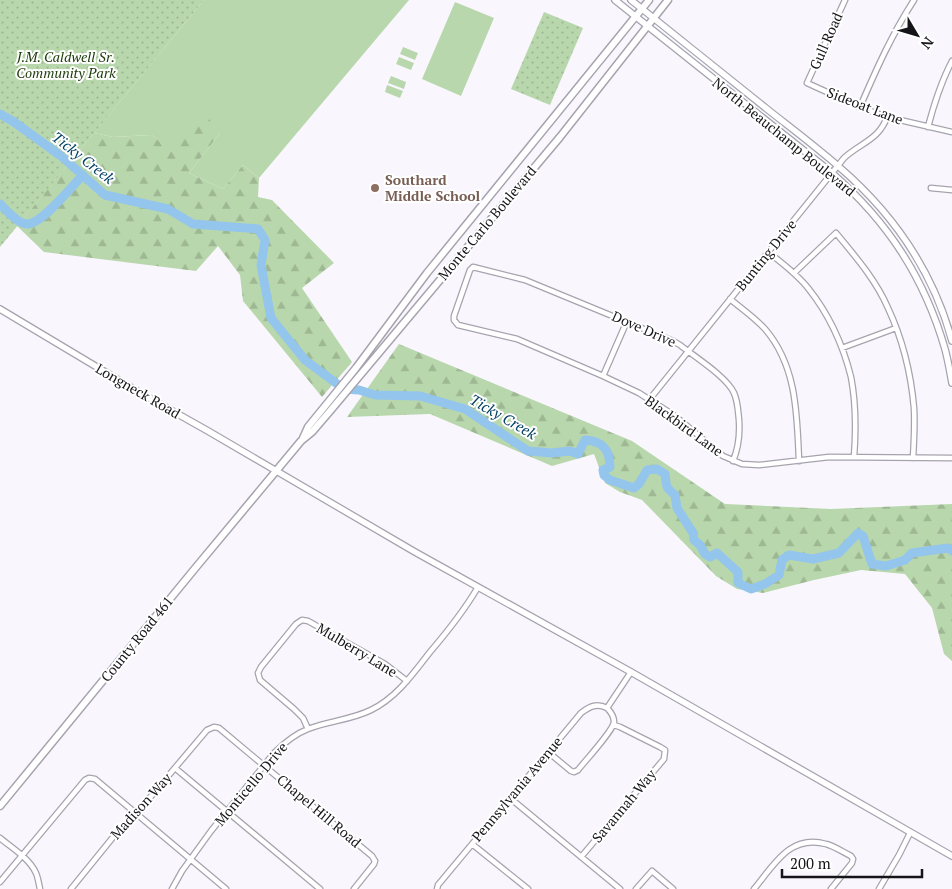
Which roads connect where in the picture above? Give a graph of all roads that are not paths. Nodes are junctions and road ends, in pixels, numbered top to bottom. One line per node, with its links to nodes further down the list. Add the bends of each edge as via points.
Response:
1 (615, 0): 8 (street, North Beauchamp Boulevard)
2 (630, 0): 7 (street, North Beauchamp Boulevard)
3 (649, 0): 7 (main road, Monte Carlo Boulevard)
4 (668, 0): 9 (main road, Monte Carlo Boulevard)
5 (845, 0): 12 (street, Gull Road)
6 (914, 0): 13 (street, via 887,47)
7 (642, 9): 8 (main road, Monte Carlo Boulevard); 9 (street, North Beauchamp Boulevard)
8 (635, 17): 10 (street, North Beauchamp Boulevard); 31 (main road, Monte Carlo Boulevard, via 427,273)
9 (653, 18): 10 (main road, Monte Carlo Boulevard); 17 (street, North Beauchamp Boulevard)
10 (647, 26): 18 (street, North Beauchamp Boulevard); 31 (main road, Monte Carlo Boulevard, via 560,137)
11 (952, 61): 15 (street, via 937,94)
12 (808, 83): 13 (street, Sideoat Lane)
13 (860, 107): 14 (street, Sideoat Lane)
14 (887, 117): 15 (street, Sideoat Lane); 17 (street, Bunting Drive, via 875,136 851,151)
15 (928, 127): 16 (street, Sideoat Lane)
16 (952, 132)
17 (838, 166): 18 (street, Bunting Drive); 28 (street, North Beauchamp Boulevard, via 871,198 910,246 940,303)
18 (832, 173): 21 (street, Bunting Drive); 33 (street, North Beauchamp Boulevard, via 864,203 902,252 935,319)
19 (931, 188): 20 (street)
20 (952, 190)
21 (768, 252): 22 (street); 23 (street, Bunting Drive)
22 (794, 273): 27 (street, via 836,233 875,283); 29 (street, via 819,304)
23 (730, 299): 30 (street, Bunting Drive); 38 (street, via 766,330 783,358 797,410)
24 (0, 309): 40 (street, Longneck Road)
25 (627, 321): 26 (street, Dove Drive, via 525,280 473,267 454,316); 30 (street, Dove Drive, via 673,341); 32 (street)
26 (458, 325): 32 (street, Blackbird Lane, via 517,339)
27 (896, 328): 29 (street); 36 (street, via 914,408)
28 (952, 341)
29 (842, 348): 35 (street, via 851,377 856,432)
30 (688, 352): 34 (street, Bunting Drive); 39 (street, Dove Drive, via 730,385 734,394 740,434)
31 (359, 371): 40 (main road, Monte Carlo Boulevard)
32 (604, 376): 34 (street, Blackbird Lane)
33 (952, 380)
34 (649, 400): 39 (street, Blackbird Lane)
35 (854, 457): 36 (street, Blackbird Lane); 38 (street, Blackbird Lane)
36 (913, 458): 37 (street, Blackbird Lane)
37 (952, 458)
38 (799, 460): 39 (street, Blackbird Lane, via 759,465)
39 (733, 461)
40 (276, 472): 41 (street, Longneck Road); 52 (main road, County Road 461)
41 (478, 587): 42 (street, Longneck Road); 43 (street, Monticello Drive, via 460,615)
42 (631, 672): 44 (street); 55 (street, Longneck Road)
43 (407, 681): 47 (street, Monticello Drive, via 395,694 371,710); 47 (street, Mulberry Lane, via 385,664 302,620 258,673 260,680 300,714)
44 (608, 708): 45 (street); 48 (street, Pennsylvania Avenue, via 588,707)
45 (614, 725): 48 (street, via 574,772); 60 (street, Savannah Way, via 665,750 664,759)
46 (214, 727): 49 (street, Chapel Hill Road); 50 (street, Madison Way, via 207,730)
47 (308, 729): 49 (street, Monticello Drive, via 285,742)
48 (548, 752): 51 (street, Pennsylvania Avenue)
49 (264, 765): 53 (street, Monticello Drive); 68 (street, Chapel Hill Road, via 372,856 375,861 373,867)
50 (175, 768): 53 (street); 54 (street, Madison Way)
51 (510, 798): 57 (street, Pennsylvania Avenue); 60 (street)
52 (0, 806)
53 (226, 812): 61 (street, Monticello Drive); 67 (street)
54 (136, 814): 58 (street, via 90,778); 61 (street); 64 (street, Madison Way)
55 (910, 833): 59 (street, Longneck Road); 76 (street)
56 (0, 838): 58 (street)
57 (472, 844): 69 (street, Pennsylvania Avenue); 70 (street)
58 (22, 856): 62 (street); 63 (street, via 36,872)
59 (952, 856)
60 (581, 857): 71 (street)
61 (191, 860): 65 (street, Monticello Drive); 66 (street)
62 (0, 882)
63 (40, 889)
64 (71, 889)
65 (172, 889)
66 (226, 889)
67 (320, 889)
68 (354, 889)
69 (437, 889)
70 (528, 889)
71 (620, 889)
72 (636, 889): 73 (street, via 652,871)
73 (674, 889)
74 (754, 889): 75 (street, via 783,854 798,844 808,842 828,844 853,859)
75 (831, 889)
76 (879, 889)

